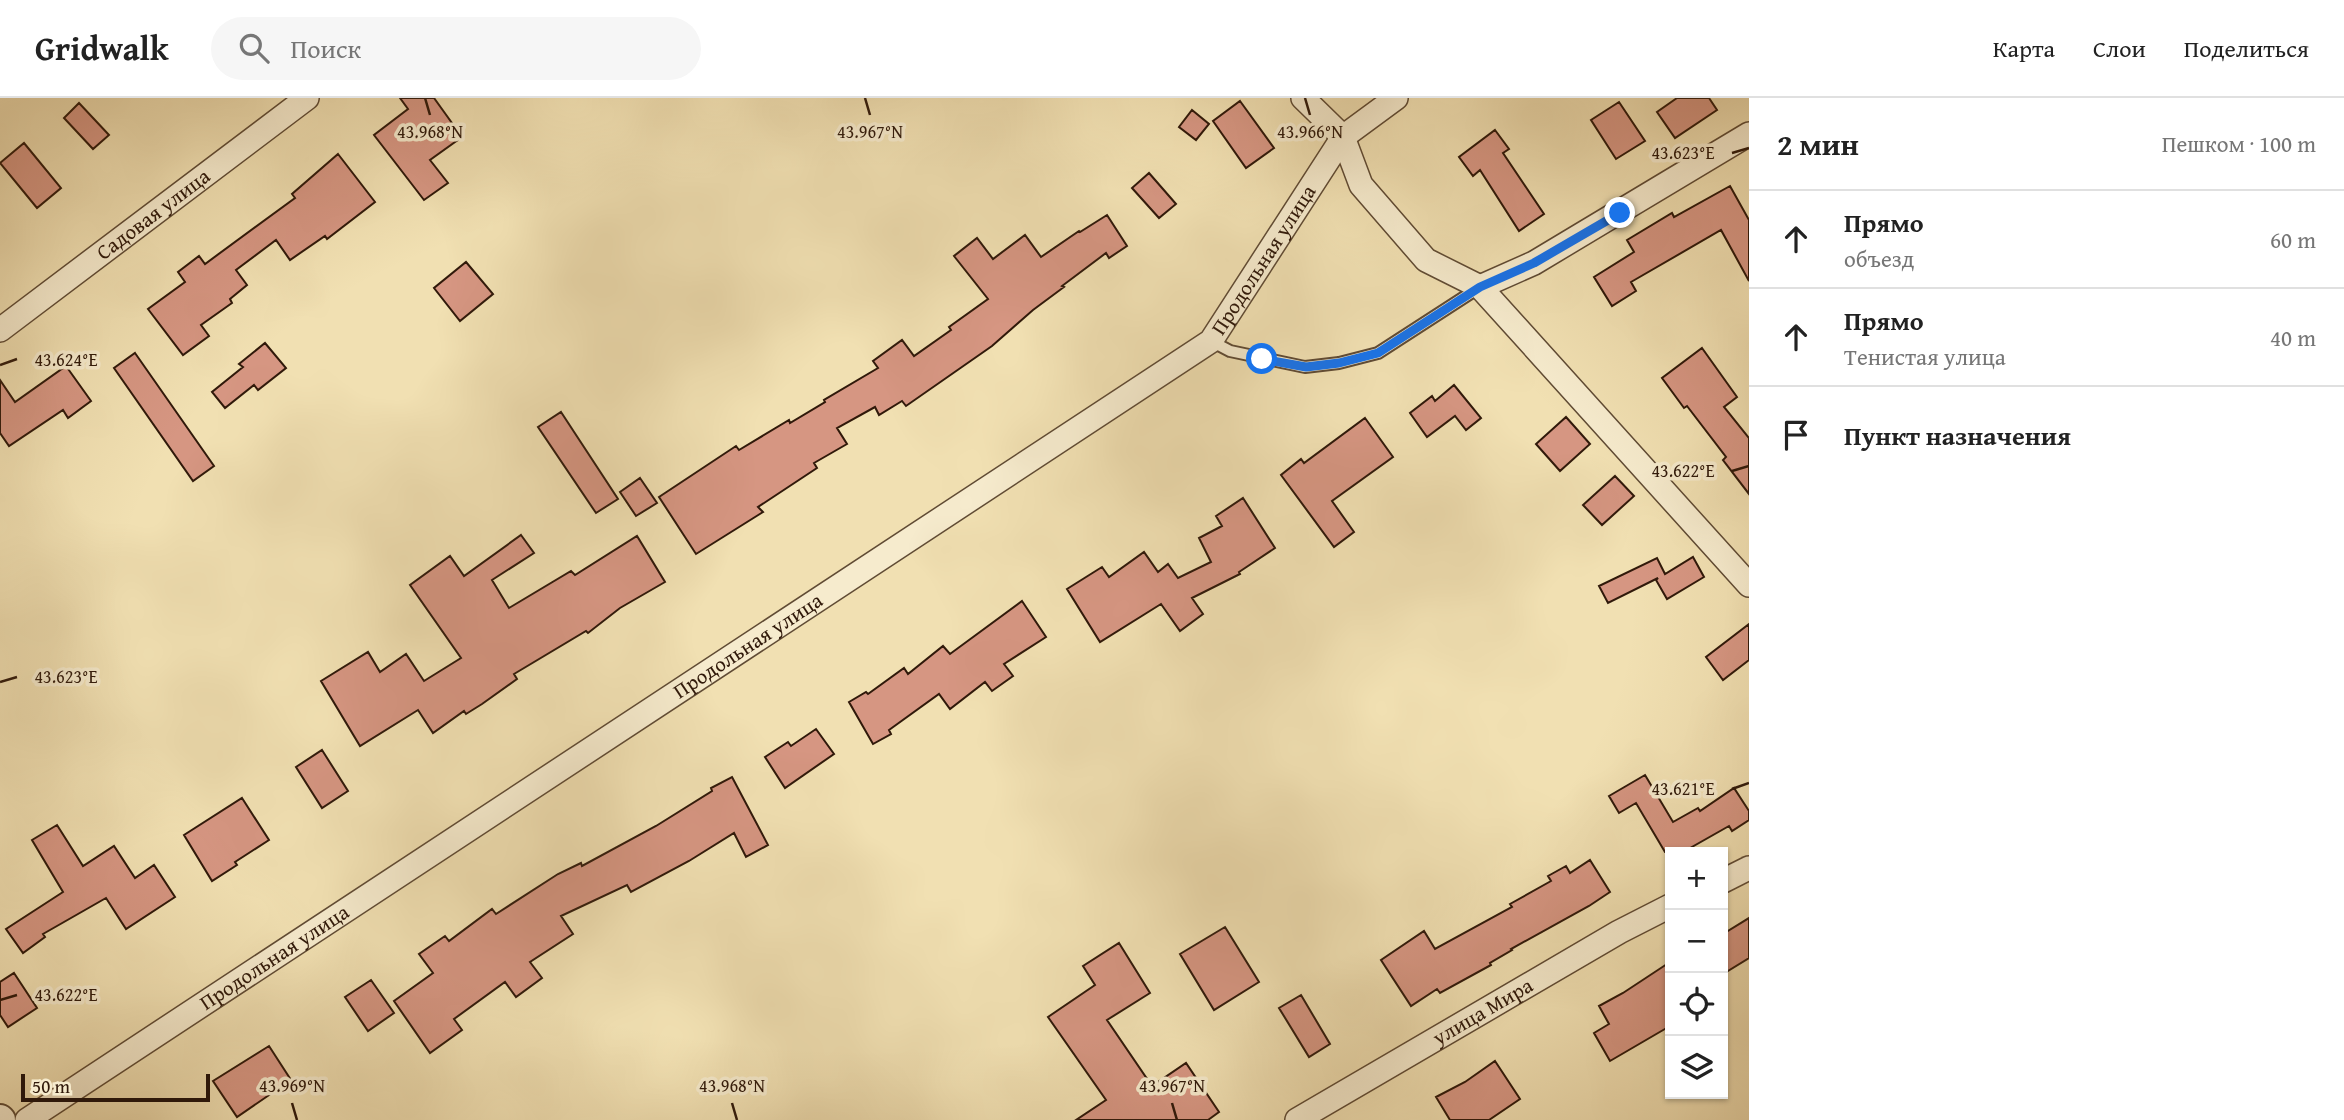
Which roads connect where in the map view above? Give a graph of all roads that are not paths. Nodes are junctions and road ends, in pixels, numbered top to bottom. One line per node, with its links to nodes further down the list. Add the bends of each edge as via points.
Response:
1 (307, 98): 7 (street, Садовая улица)
2 (1303, 98): 5 (street)
3 (1396, 98): 5 (street, Продольная улица)
4 (1749, 134): 6 (street, via 1534,263)
5 (1343, 137): 6 (street, via 1361,185 1426,260); 8 (street, Продольная улица)
6 (1480, 287): 8 (lane, via 1378,353 1339,363 1306,367 1230,351); 9 (street)
7 (0, 330)
8 (1211, 341): 13 (street, Продольная улица)
9 (1749, 586)
10 (1749, 867): 11 (street)
11 (1728, 878)
12 (1665, 909): 14 (street, улица Мира)
13 (27, 1120)
14 (1297, 1120)

